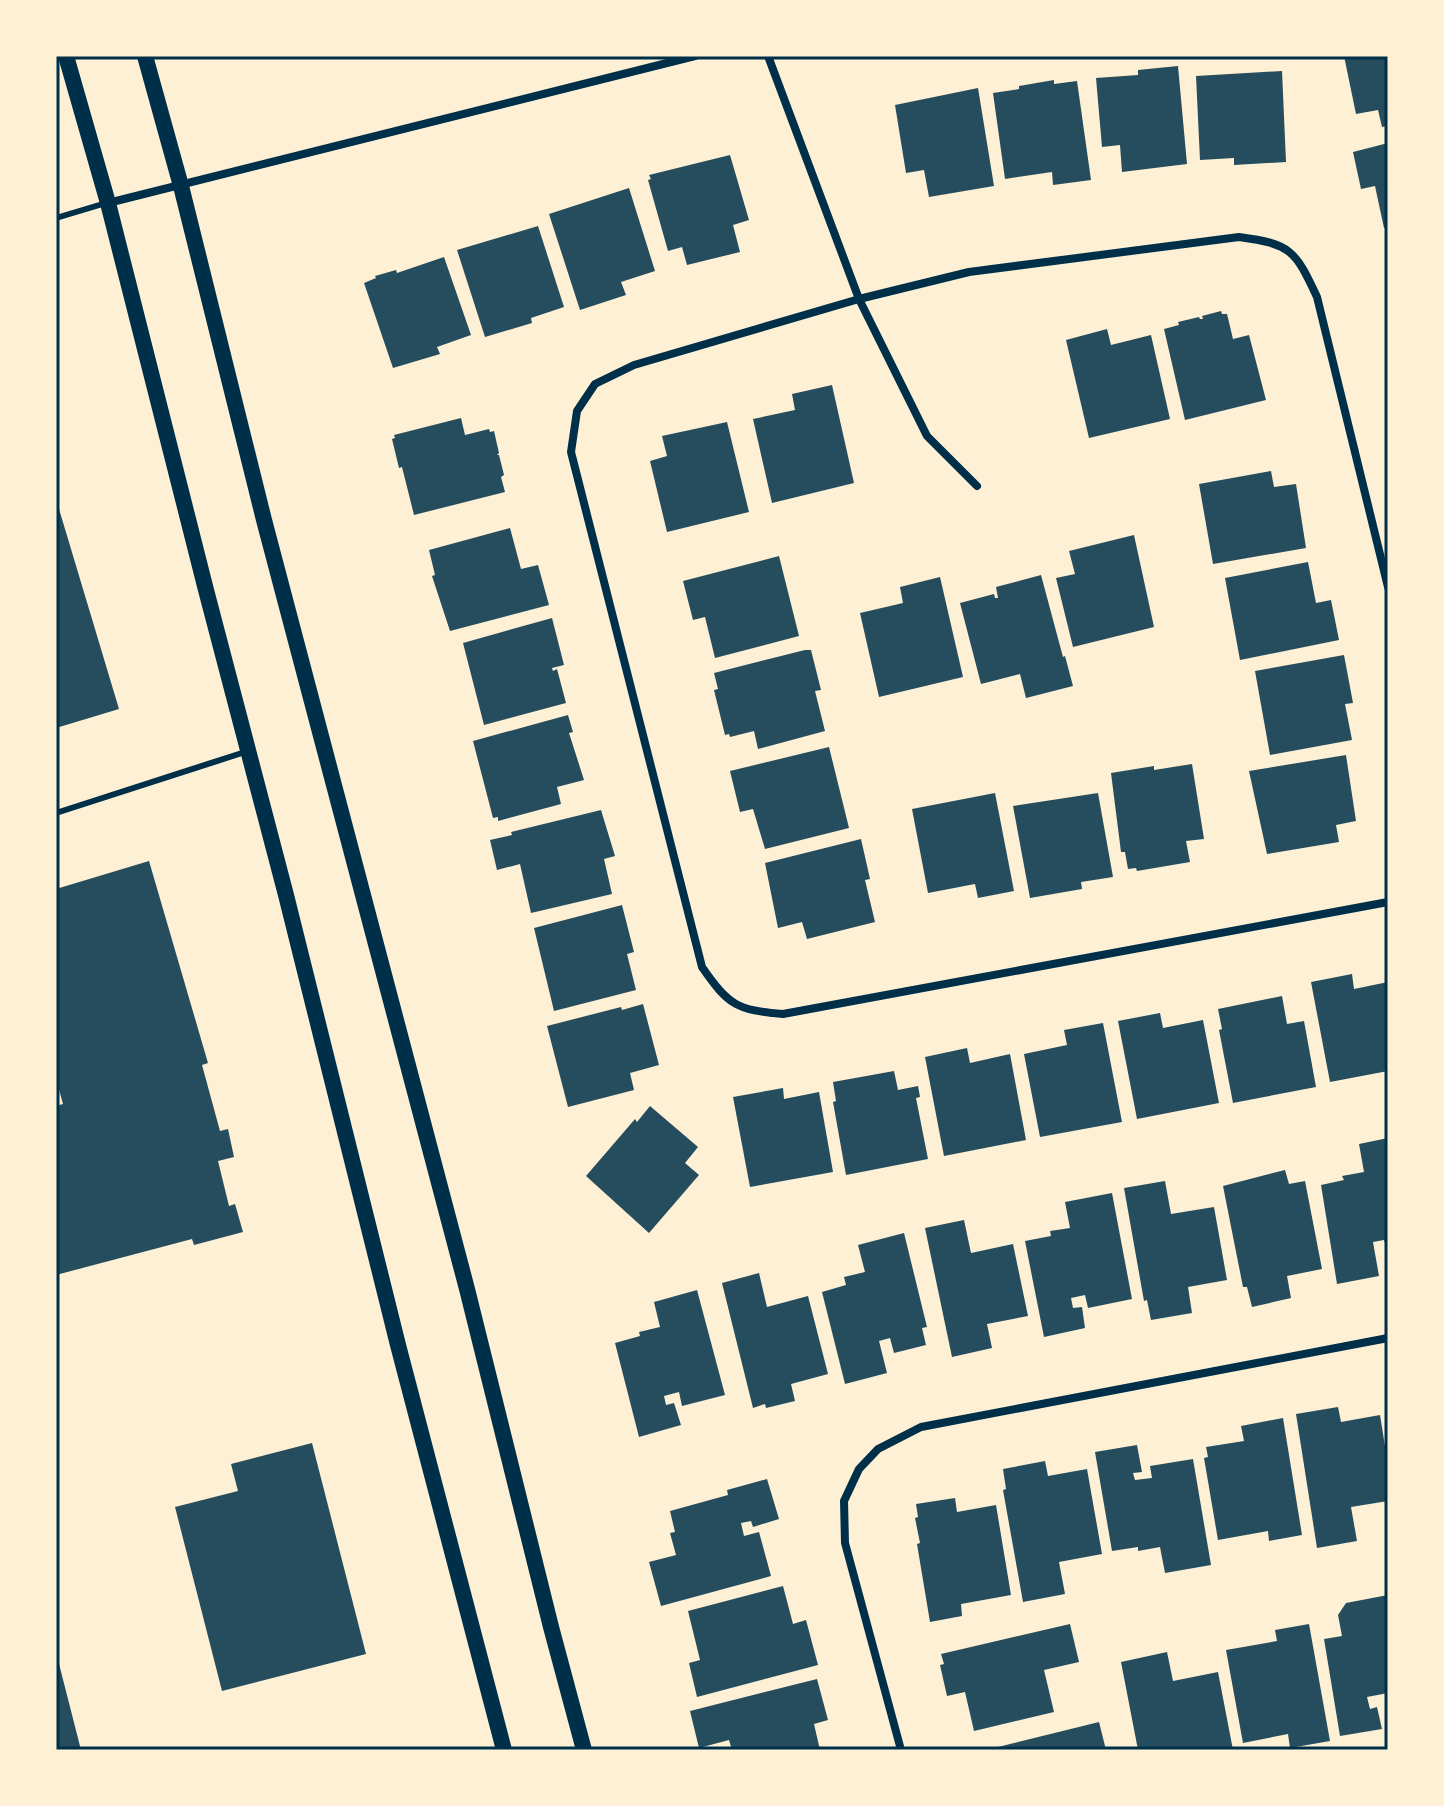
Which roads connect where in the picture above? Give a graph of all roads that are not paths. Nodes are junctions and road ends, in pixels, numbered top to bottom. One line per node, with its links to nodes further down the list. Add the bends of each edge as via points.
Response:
1 (66, 56): 6 (main road)
2 (145, 56): 5 (main road)
3 (695, 56): 5 (street)
4 (768, 56): 8 (street)
5 (181, 186): 6 (street); 16 (main road)
6 (108, 203): 7 (lane); 11 (main road)
7 (56, 218)
8 (859, 299): 9 (street, via 927,436); 10 (street, via 969,272 1239,237 1276,242 1301,262 1317,297); 13 (street, via 634,365 595,384 577,411 571,452 702,967 720,992 747,1011 783,1014)
9 (977, 486)
10 (1388, 587)
11 (249, 751): 12 (lane); 15 (main road)
12 (56, 813)
13 (1388, 902)
14 (1388, 1338): 17 (street, via 921,1427 878,1449 859,1469 844,1501 845,1543)
15 (504, 1750)
16 (584, 1750)
17 (901, 1750)

